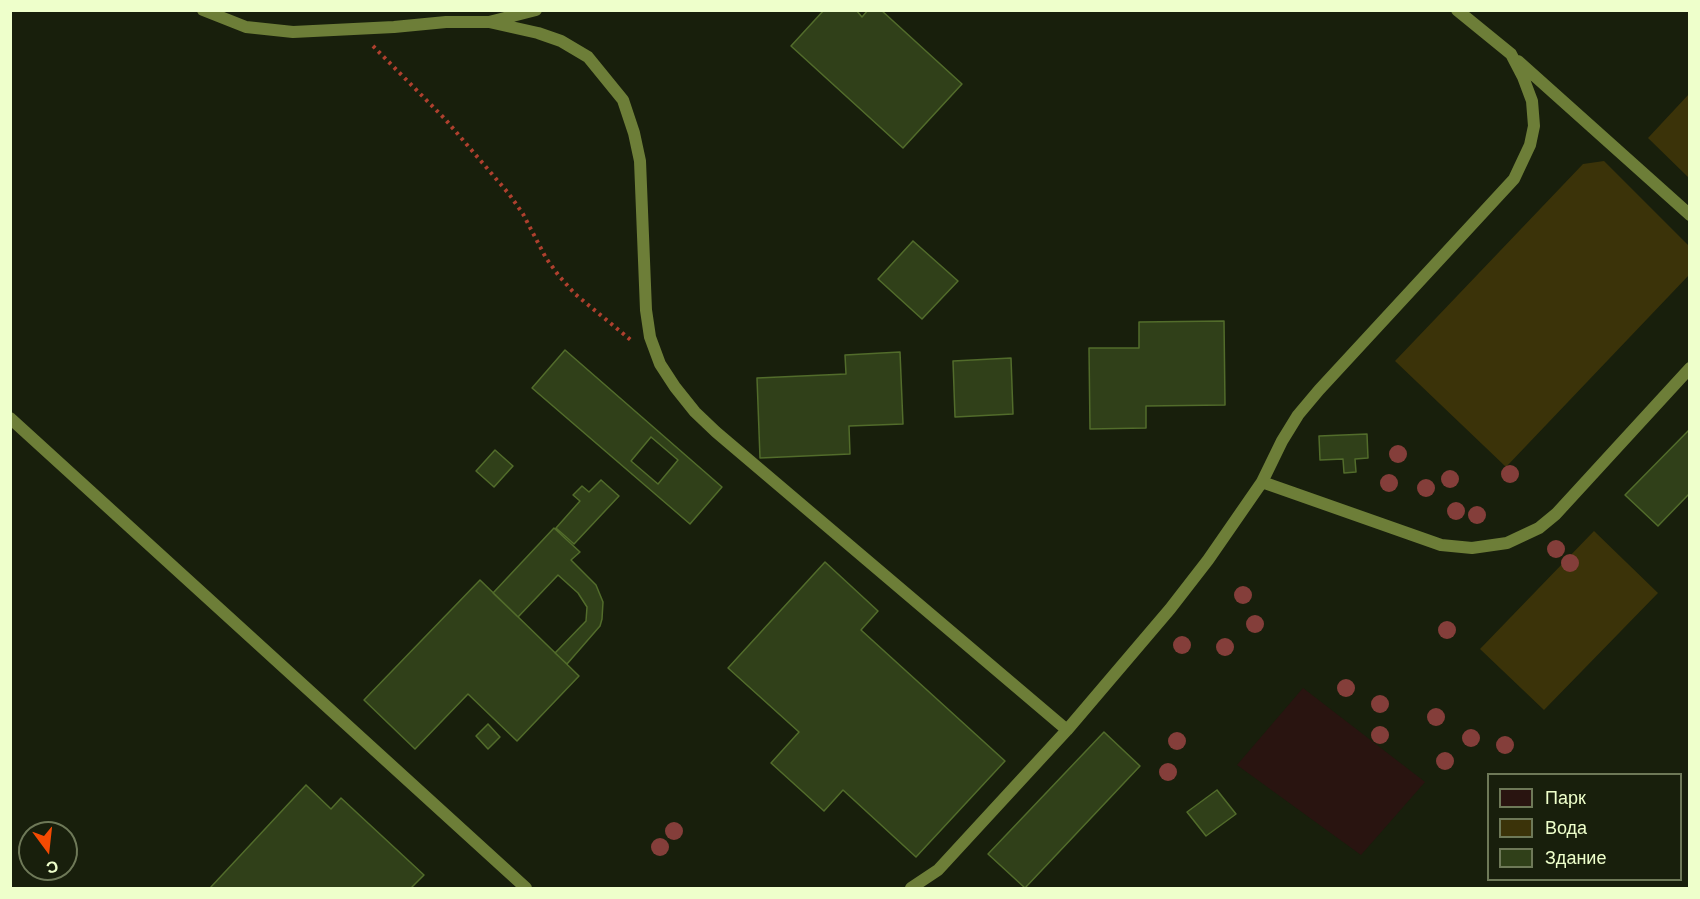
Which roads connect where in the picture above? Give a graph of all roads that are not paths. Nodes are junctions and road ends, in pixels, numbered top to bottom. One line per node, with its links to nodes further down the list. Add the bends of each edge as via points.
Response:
1 (203, 10): 4 (lane, via 246,27 292,32)
2 (536, 10): 4 (lane)
3 (1457, 10): 5 (lane)
4 (489, 22): 10 (lane, via 561,41 588,57 623,100 640,161 650,337 660,364 688,403 716,432)
5 (1511, 54): 6 (lane); 9 (lane, via 1532,101 1534,126 1514,179 1319,390 1282,441)
6 (1689, 215)
7 (1689, 368): 9 (lane, via 1556,514 1539,528 1507,543 1472,548 1442,545)
8 (10, 418): 11 (lane)
9 (1262, 482): 10 (lane, via 1170,609)
10 (1067, 730): 12 (lane, via 938,870)
11 (526, 888)
12 (911, 888)

